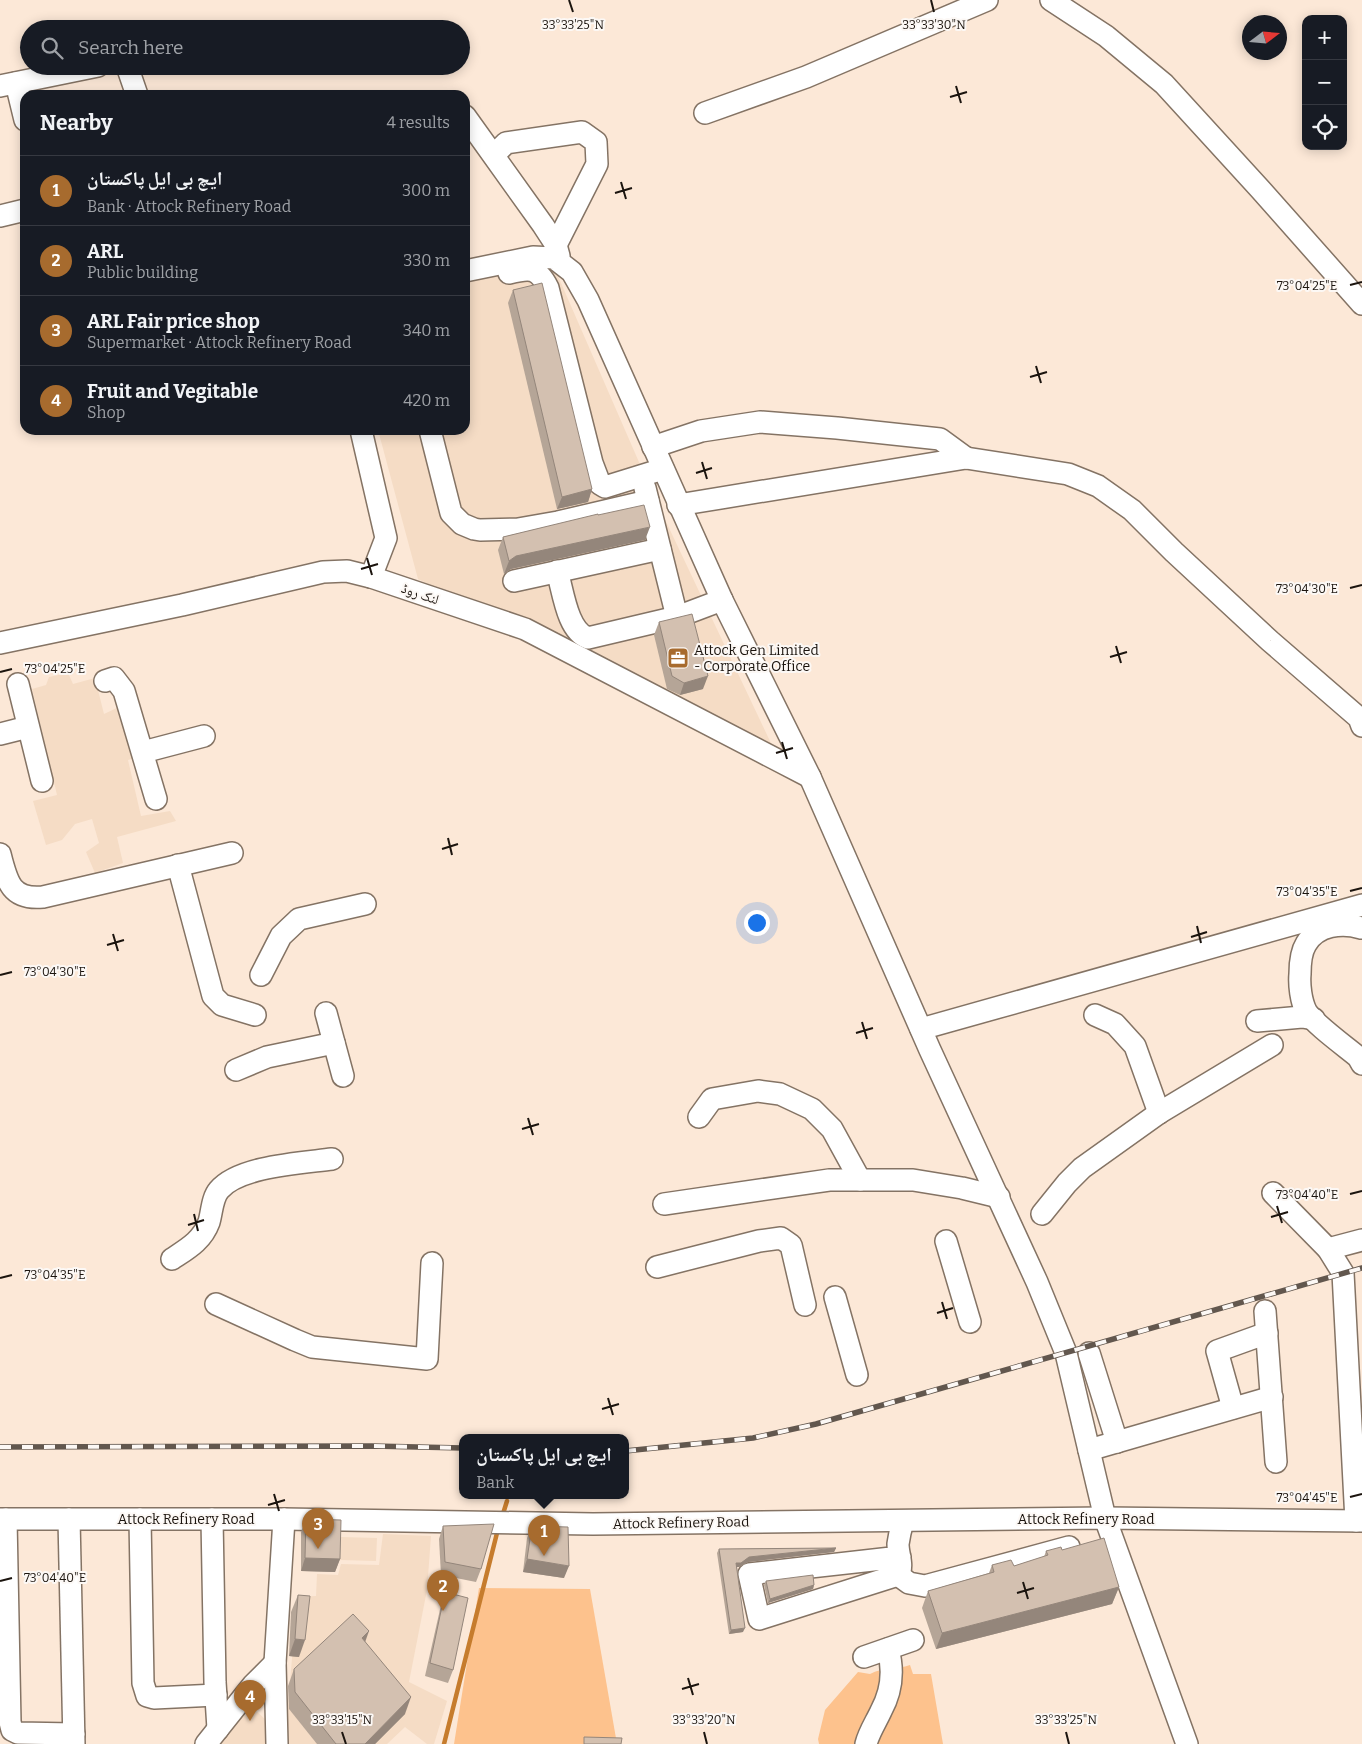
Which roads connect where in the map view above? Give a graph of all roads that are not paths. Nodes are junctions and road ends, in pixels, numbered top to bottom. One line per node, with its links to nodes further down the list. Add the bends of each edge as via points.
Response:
1 (987, 0): 8 (street, via 806,77)
2 (1051, 0): 16 (street, via 1106,36 1164,84)
3 (44, 75): 5 (street)
4 (130, 75): 6 (street)
5 (8, 84): 7 (street)
6 (135, 90)
7 (20, 109)
8 (705, 113)
9 (470, 123): 10 (street)
10 (494, 156): 13 (street); 13 (street, via 506,143 582,132 596,142 597,164)
11 (20, 211): 12 (street)
12 (0, 216)
13 (558, 254): 14 (street, via 554,258 533,257); 19 (street, via 588,300)
14 (470, 270)
15 (470, 283): 22 (street, via 527,270 542,276 548,288 600,484 605,487)
16 (1362, 304)
17 (362, 435): 27 (street, via 386,538)
18 (431, 435): 23 (street, via 451,513 462,524 474,529 518,529)
19 (653, 447): 20 (street, via 700,431 760,422 940,439); 21 (street)
20 (966, 458): 24 (street); 34 (street, via 1068,474 1098,486 1132,510 1263,635 1359,718)
21 (663, 470): 22 (street); 24 (street)
22 (642, 476): 23 (street)
23 (648, 501): 25 (street)
24 (678, 505): 29 (street)
25 (660, 549): 26 (street); 30 (street)
26 (558, 571): 28 (street); 30 (street, via 570,617 575,629 584,637)
27 (371, 577): 31 (street, لنک روڈ, via 347,571 323,572); 39 (street, لنک روڈ, via 525,629)
28 (514, 581)
29 (722, 600): 30 (street); 39 (street)
30 (677, 617)
31 (0, 643)
32 (105, 681): 38 (street, via 114,678 124,691)
33 (18, 684): 35 (street)
34 (1362, 726)
35 (28, 727): 36 (street); 40 (street)
36 (0, 734)
37 (204, 736): 38 (street)
38 (143, 752): 41 (street)
39 (810, 777): 54 (street)
40 (42, 781)
41 (156, 799)
42 (232, 852): 44 (street)
43 (0, 854): 44 (street, via 5,876 18,894 29,898 44,898)
44 (178, 865): 50 (street, via 213,996 222,1005)
45 (365, 904): 48 (street, via 298,919 280,936)
46 (1362, 905): 54 (street)
47 (1361, 928): 52 (street, via 1348,924 1328,927 1306,944 1300,964 1300,984 1306,1011)
48 (261, 975)
49 (326, 1013): 55 (street)
50 (255, 1015)
51 (1095, 1015): 60 (street, via 1115,1024 1136,1046)
52 (1314, 1019): 53 (street); 57 (street)
53 (1257, 1021)
54 (921, 1029): 65 (street)
55 (334, 1043): 58 (street, via 267,1057); 59 (street)
56 (1272, 1045): 60 (street)
57 (1357, 1051)
58 (236, 1070)
59 (343, 1076)
60 (1159, 1113): 67 (street, via 1082,1168)
61 (699, 1117): 63 (street, via 712,1099 758,1091 780,1094 812,1109 832,1129)
62 (332, 1159): 71 (street, via 250,1171 233,1179 219,1190 199,1241)
63 (860, 1180): 65 (street, via 913,1180); 66 (street, via 829,1180)
64 (1273, 1192): 70 (street)
65 (998, 1197): 86 (street, via 1066,1353)
66 (664, 1204)
67 (1042, 1214)
68 (1362, 1240): 70 (street)
69 (946, 1241): 79 (street)
70 (1328, 1249): 74 (street)
71 (172, 1259)
72 (432, 1264): 76 (street, via 427,1359 312,1346)
73 (657, 1267): 77 (street, via 780,1238 790,1245)
74 (1354, 1292): 95 (street)
75 (835, 1298): 82 (street)
76 (216, 1304)
77 (805, 1305)
78 (1265, 1312): 80 (street)
79 (970, 1322)
80 (1267, 1333): 83 (street); 84 (street, via 1217,1352)
81 (1089, 1353): 85 (street)
82 (857, 1375)
83 (1272, 1397): 84 (street); 87 (street)
84 (1233, 1408): 85 (street)
85 (1117, 1442): 86 (street)
86 (1089, 1450): 88 (street)
87 (1276, 1462)
88 (1106, 1518): 94 (street, Attock Refinery Road); 95 (street, Attock Refinery Road); 109 (street)
89 (3, 1519): 90 (street, Attock Refinery Road); 106 (street, via 12,1730)
90 (69, 1519): 91 (street, Attock Refinery Road); 106 (street)
91 (140, 1519): 92 (street, Attock Refinery Road); 104 (street, via 143,1684 147,1696)
92 (212, 1519): 93 (street, Attock Refinery Road); 104 (street)
93 (284, 1519): 94 (street, Attock Refinery Road, via 593,1524); 103 (street)
94 (903, 1521): 98 (street, via 898,1545)
95 (1359, 1521)
96 (1069, 1547): 98 (street, via 925,1586 909,1583)
97 (822, 1566): 98 (street); 99 (street); 99 (street, via 749,1574 759,1619)
98 (899, 1566): 99 (street)
99 (830, 1597)
100 (913, 1640): 101 (street)
101 (888, 1649): 102 (street); 108 (street, via 892,1665 891,1684)
102 (864, 1658)
103 (275, 1663): 105 (street); 107 (street)
104 (216, 1695): 105 (street)
105 (212, 1736)
106 (74, 1739)
107 (277, 1744)
108 (866, 1744)
109 (1187, 1744)

